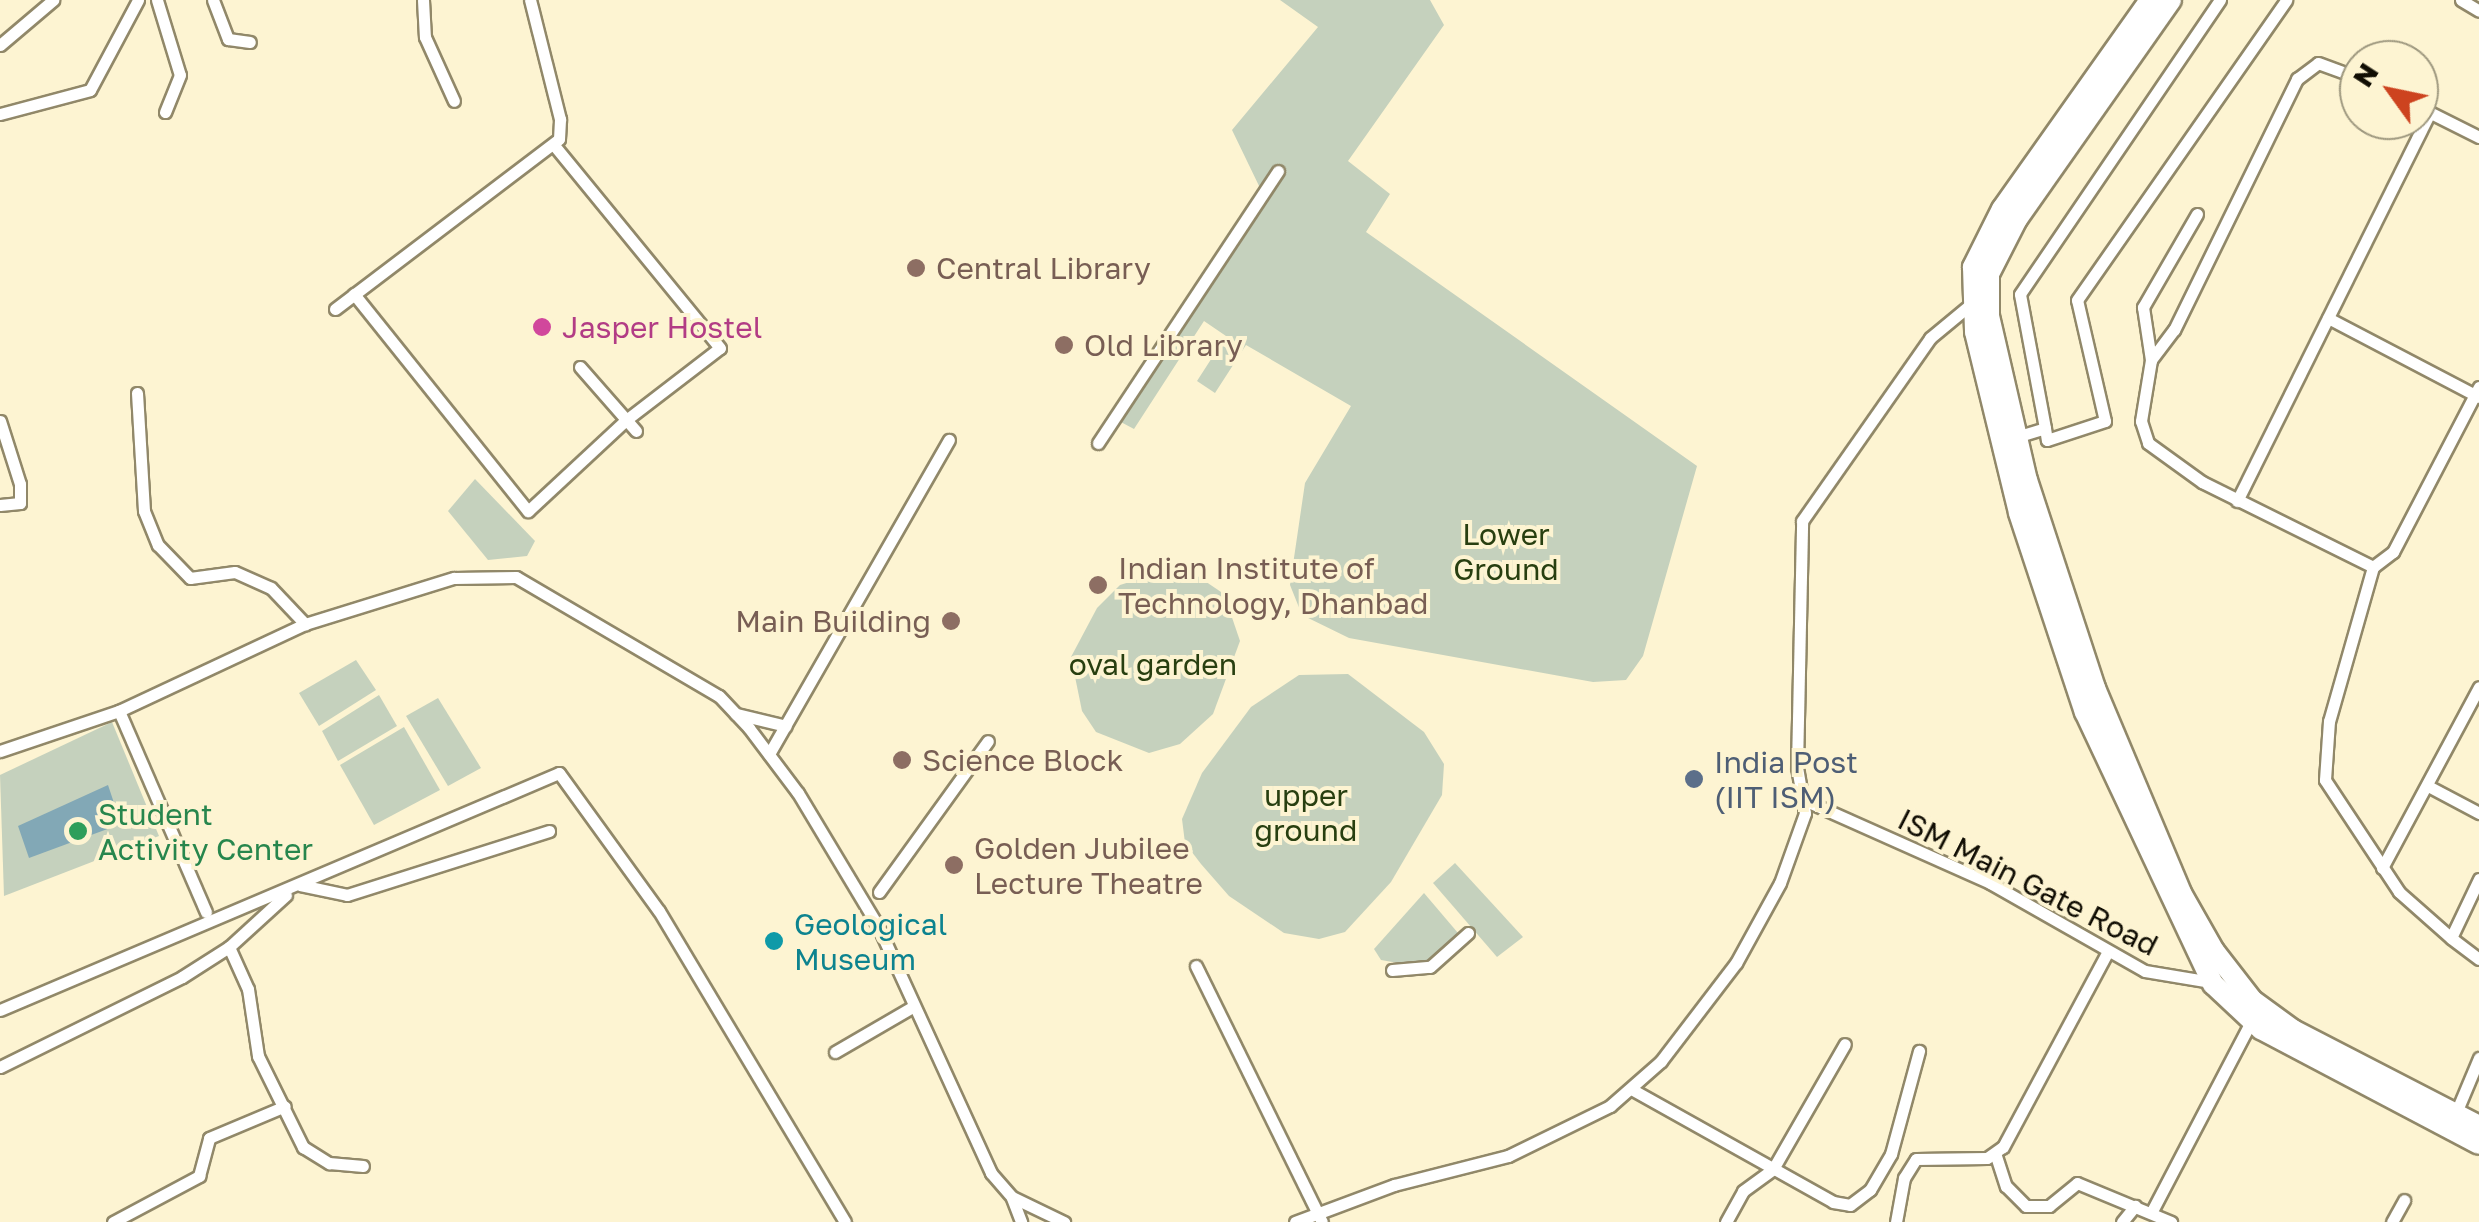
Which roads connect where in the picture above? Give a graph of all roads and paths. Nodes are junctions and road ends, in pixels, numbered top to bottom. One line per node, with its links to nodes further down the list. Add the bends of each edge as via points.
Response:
1 (53, 0): 14 (street)
2 (138, 0): 18 (street, via 90,90)
3 (157, 0): 17 (street, via 180,75)
4 (213, 0): 13 (street, via 228,40)
5 (423, 0): 16 (street, via 429,48)
6 (530, 0): 22 (street, via 560,119)
7 (2150, 0): 26 (highway, via 2002,209 1973,267)
8 (2170, 0): 37 (highway, via 1994,261 1989,316)
9 (2220, 0): 35 (street, via 2020,294)
10 (2286, 0): 35 (street, via 2077,300 2105,421 2047,440)
11 (2461, 0): 12 (street)
12 (2479, 11)
13 (250, 42)
14 (0, 45)
15 (2339, 71): 29 (street, via 2318,63 2297,79 2174,330)
16 (454, 101)
17 (165, 112)
18 (0, 114)
19 (2439, 117): 20 (street)
20 (2479, 136)
21 (2411, 140): 28 (street)
22 (554, 144): 25 (street); 33 (street, via 720,348)
23 (1278, 172): 39 (street)
24 (2197, 214): 29 (street, via 2143,306)
25 (354, 294): 27 (street); 33 (street, via 528,511)
26 (1970, 304): 52 (street, via 1930,338 1802,520 1797,767); 67 (highway, via 2003,456 2072,678 2131,820)
27 (335, 309)
28 (2328, 318): 32 (street); 40 (street)
29 (2151, 360): 40 (street, via 2140,422 2148,442)
30 (580, 367): 33 (street)
31 (136, 392): 43 (street, via 144,511 158,545 190,578 236,572 271,588)
32 (2478, 393): 42 (street, via 2392,552)
33 (626, 420): 36 (street)
34 (0, 421): 41 (street, via 20,484 20,502)
35 (2045, 428): 37 (street)
36 (636, 431)
37 (2016, 437): 67 (highway, via 2095,688)
38 (949, 440): 47 (street)
39 (1098, 443)
40 (2237, 500): 42 (street)
41 (0, 505)
42 (2373, 567): 55 (street, via 2324,759 2328,792)
43 (306, 624): 45 (street); 46 (street, via 454,578 516,577 719,696)
44 (2479, 687): 51 (street)
45 (118, 710): 49 (street); 59 (street)
46 (736, 714): 47 (street); 50 (street)
47 (786, 726): 50 (street)
48 (988, 742): 58 (street)
49 (0, 751)
50 (770, 754): 68 (street, via 878,926)
51 (2428, 786): 53 (street); 55 (street)
52 (1804, 800): 63 (street, ISM Main Gate Road, via 1990,883); 76 (street, via 1800,834 1780,884 1736,963)
53 (2479, 814)
54 (549, 831): 57 (street, via 347,895)
55 (2382, 868): 61 (street, via 2414,909)
56 (2479, 879): 61 (street)
57 (297, 887): 62 (street); 69 (street); 91 (street, via 559,772 659,911)
58 (880, 892)
59 (206, 912)
60 (1468, 933): 66 (street, via 1430,966)
61 (2451, 938): 64 (street)
62 (229, 948): 75 (street); 77 (street, via 248,990 258,1056)
63 (2107, 953): 67 (street, ISM Main Gate Road, via 2160,978); 81 (street)
64 (2479, 959)
65 (1196, 966): 89 (street)
66 (1392, 970)
67 (2224, 981): 70 (highway); 78 (highway, via 2294,1030)
68 (914, 1006): 73 (street); 84 (street, via 991,1173)
69 (0, 1010)
70 (2251, 1022): 80 (highway); 88 (street)
71 (1844, 1044): 83 (street)
72 (1919, 1051): 83 (street, via 1891,1154 1860,1202 1833,1202)
73 (836, 1052)
74 (2479, 1058): 78 (street)
75 (0, 1067)
76 (1633, 1090): 83 (street); 89 (street, via 1508,1156 1394,1186)
77 (284, 1106): 82 (street, via 303,1147 316,1157 345,1168); 90 (street, via 209,1138 199,1176)
78 (2455, 1114): 79 (highway)
79 (2479, 1126)
80 (2479, 1144)
81 (1996, 1156): 86 (street, via 2014,1198 2026,1206); 96 (street, via 1916,1158 1904,1178)
82 (363, 1166)
83 (1773, 1169): 95 (street, via 1743,1191)
84 (1012, 1198): 92 (street); 93 (street)
85 (2404, 1200): 100 (street)
86 (2049, 1206): 87 (street, via 2078,1183); 97 (street)
87 (2135, 1206): 88 (street); 98 (street)
88 (2151, 1214): 99 (street)
89 (1321, 1218): 94 (street)
90 (114, 1222)
91 (846, 1222)
92 (1021, 1222)
93 (1064, 1222)
94 (1296, 1222)
95 (1726, 1222)
96 (1896, 1222)
97 (2038, 1222)
98 (2122, 1222)
99 (2171, 1222)
100 (2392, 1222)

